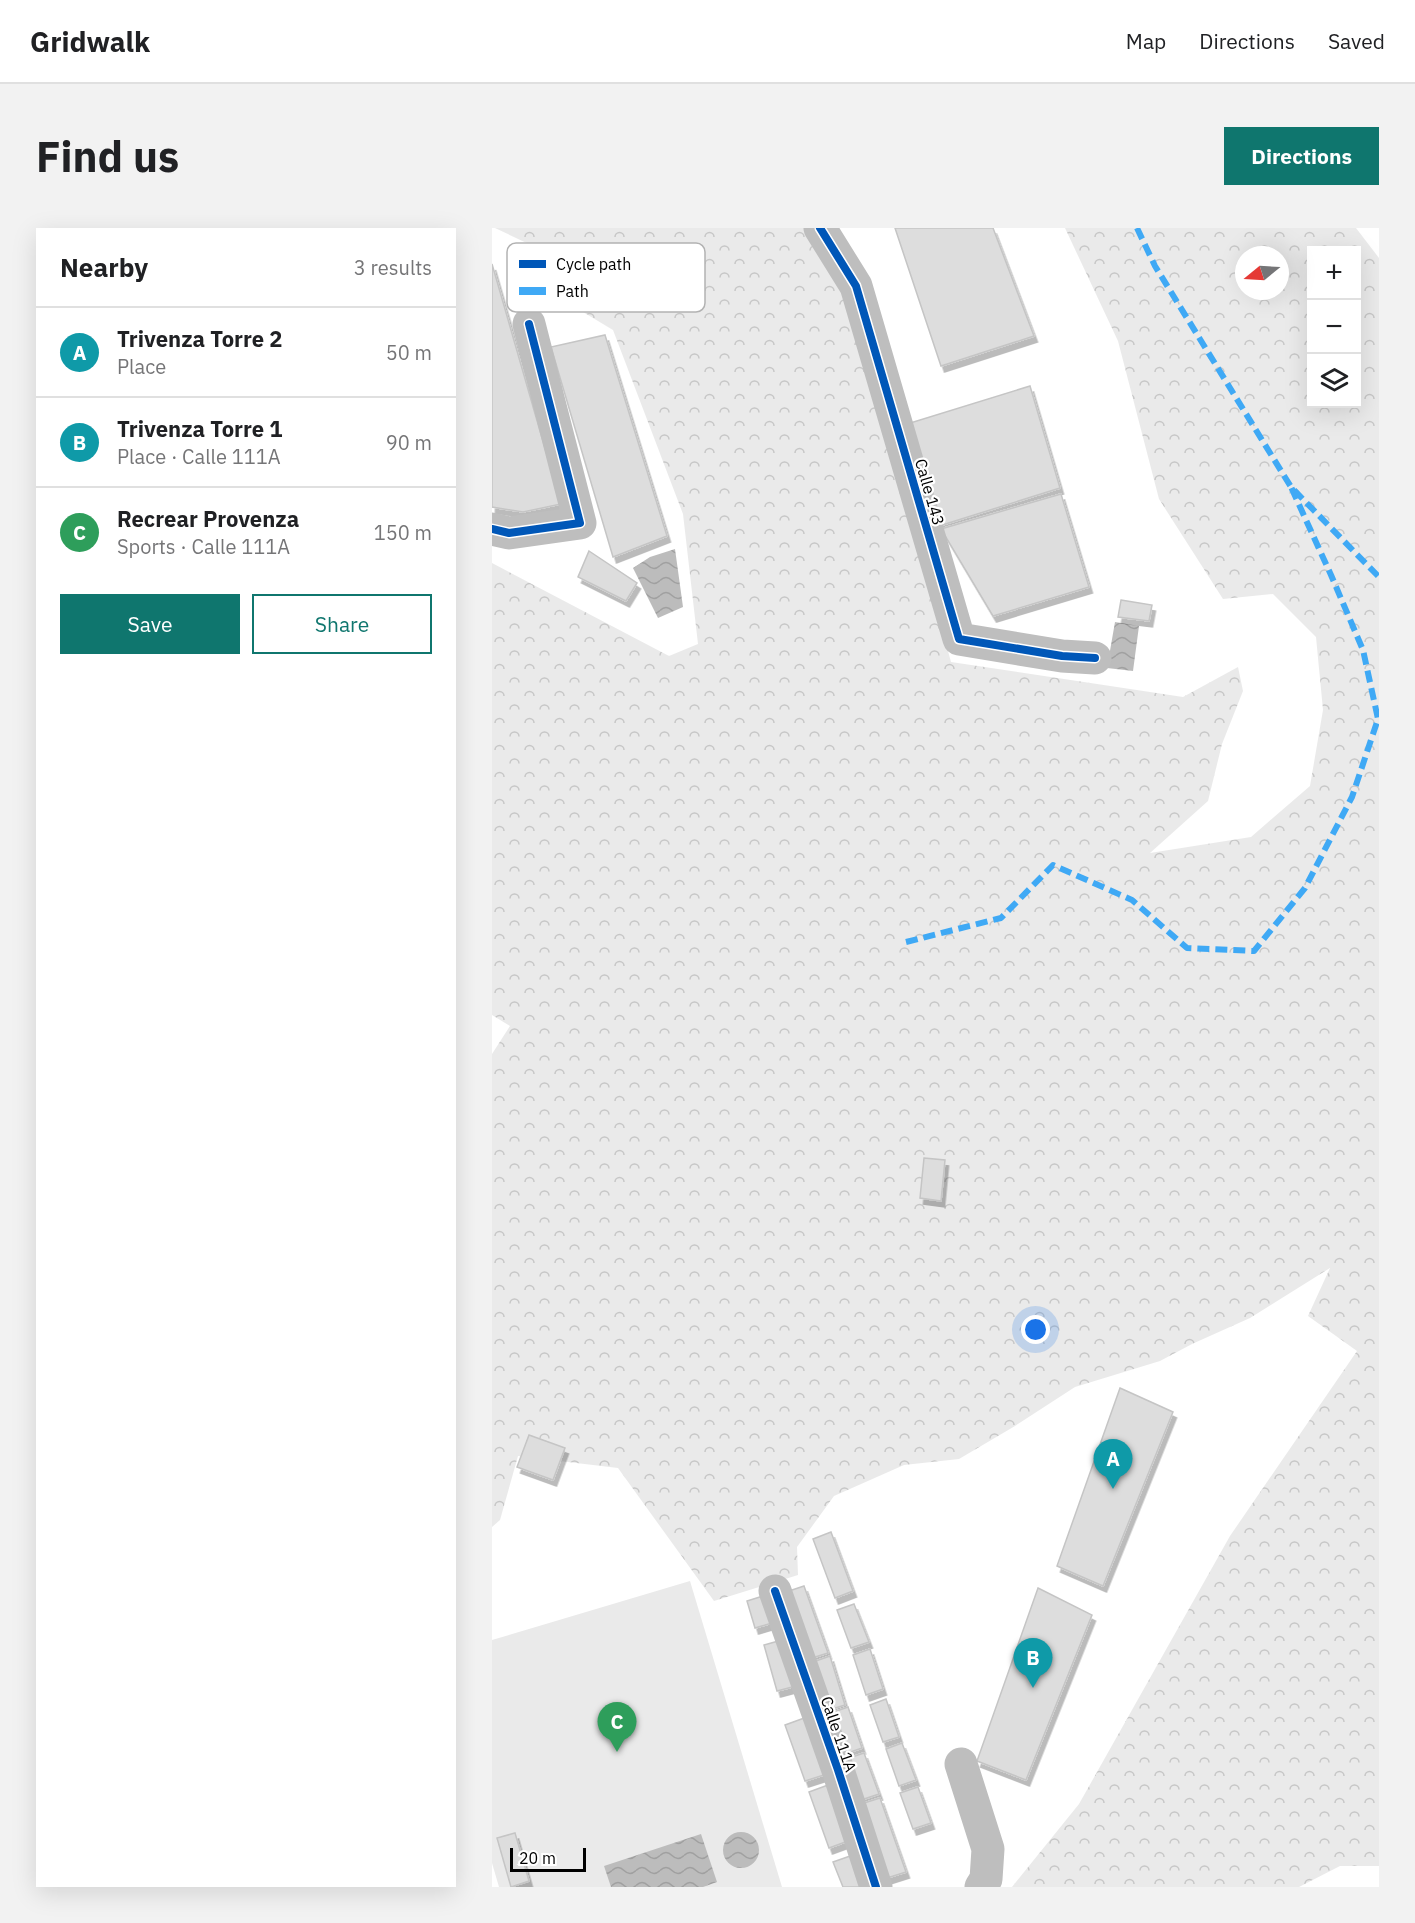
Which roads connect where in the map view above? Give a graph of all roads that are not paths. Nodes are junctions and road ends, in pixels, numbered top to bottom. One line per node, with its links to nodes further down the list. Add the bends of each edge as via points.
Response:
1 (820, 228): 4 (street, Calle 143, via 856,286 959,639)
2 (529, 324): 3 (street, via 580,523 509,533)
3 (492, 529)
4 (1095, 658)
5 (775, 1591): 7 (street, Calle 111A)
6 (961, 1764): 8 (street, via 988,1849 986,1879)
7 (876, 1887)
8 (981, 1887)

